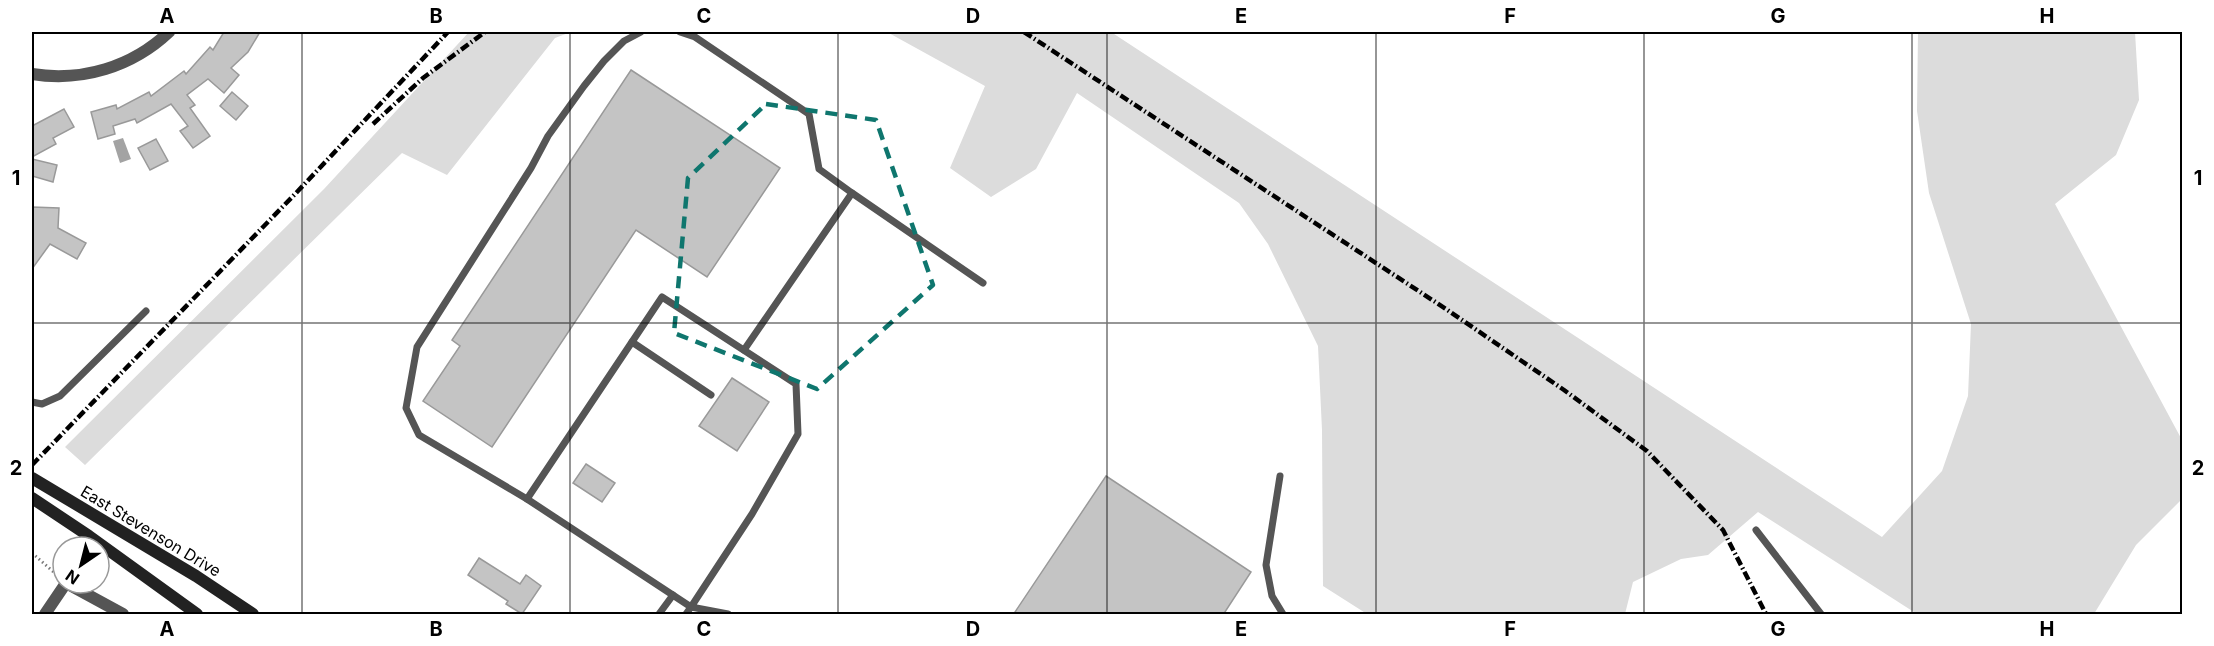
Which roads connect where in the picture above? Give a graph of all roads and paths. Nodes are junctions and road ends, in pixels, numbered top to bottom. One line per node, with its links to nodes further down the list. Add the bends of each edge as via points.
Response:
1 (169, 32): 4 (street, via 131,59 105,70 62,77)
2 (641, 32): 15 (lane, via 624,41 604,61 554,128 417,347 406,408 418,435)
3 (680, 32): 5 (lane, via 695,37 809,114 819,169)
4 (32, 74)
5 (852, 193): 6 (lane); 9 (lane)
6 (983, 283)
7 (146, 311): 11 (lane, via 60,396 42,404)
8 (632, 342): 9 (lane, via 662,297); 10 (lane); 15 (lane)
9 (744, 350): 22 (lane, via 796,384 798,434)
10 (711, 395)
11 (32, 402)
12 (1280, 476): 30 (lane, via 1266,565 1272,596)
13 (32, 478): 26 (main road, East Stevenson Drive)
14 (32, 498): 25 (main road)
15 (527, 499): 21 (lane)
16 (1756, 530): 31 (lane)
17 (32, 553): 18 (path)
18 (51, 570)
19 (57, 595): 23 (street)
20 (88, 595): 24 (street)
21 (673, 595): 22 (lane); 27 (lane)
22 (691, 607): 28 (lane); 29 (lane)
23 (45, 615)
24 (123, 615)
25 (197, 615)
26 (254, 615)
27 (659, 615)
28 (686, 615)
29 (728, 615)
30 (1282, 615)
31 (1821, 615)

